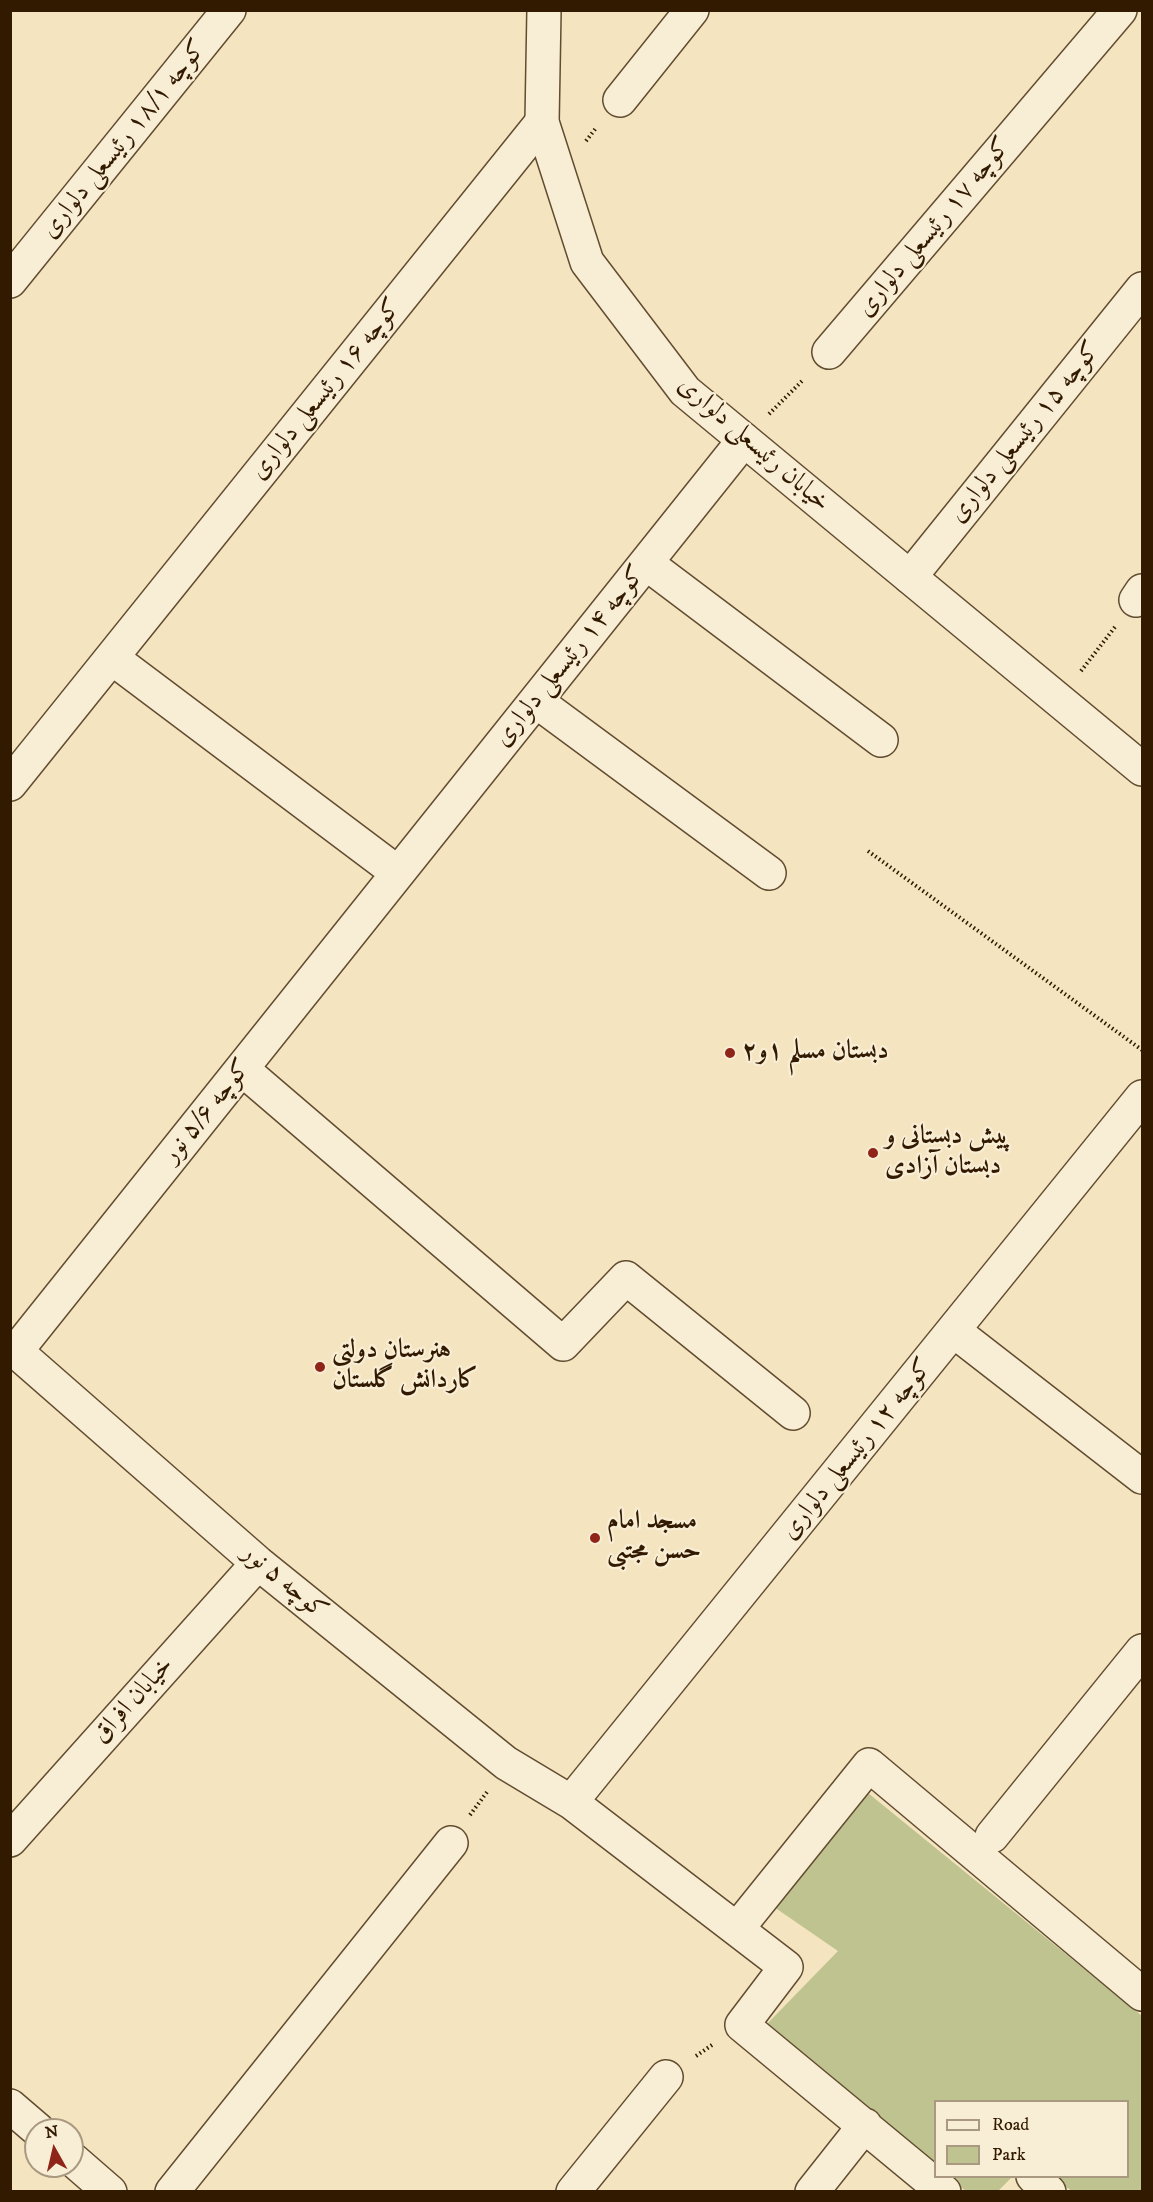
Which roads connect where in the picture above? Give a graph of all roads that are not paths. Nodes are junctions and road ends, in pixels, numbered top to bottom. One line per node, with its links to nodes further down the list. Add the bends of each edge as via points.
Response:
1 (229, 10): 7 (street, کوچه ۱۸/۱ رئیسعلی دلواری)
2 (544, 10): 6 (street, خیابان رئیسعلی دلواری)
3 (692, 10): 5 (street)
4 (1120, 10): 9 (street, کوچه ۱۷ رئیسعلی دلواری)
5 (620, 100)
6 (542, 122): 10 (street, خیابان رئیسعلی دلواری, via 587,262 685,391); 13 (street, کوچه ۱۶ رئیسعلی دلواری)
7 (14, 270)
8 (1143, 289): 12 (street, کوچه ۱۵ رئیسعلی دلواری)
9 (829, 352)
10 (744, 440): 11 (street, کوچه ۱۴ رئیسعلی دلواری); 12 (street, خیابان رئیسعلی دلواری)
11 (646, 563): 14 (street, کوچه ۱۴ رئیسعلی دلواری); 15 (street)
12 (910, 577): 16 (street, خیابان رئیسعلی دلواری)
13 (112, 658): 17 (street, کوچه ۱۶ رئیسعلی دلواری); 18 (street)
14 (536, 701): 18 (street, کوچه ۱۴ رئیسعلی دلواری); 19 (street)
15 (881, 740)
16 (1143, 770)
17 (10, 784)
18 (398, 873): 20 (street, کوچه ۵/۶ نور)
19 (769, 873)
20 (242, 1069): 23 (street, کوچه ۵/۶ نور); 24 (street, via 562,1344 626,1278)
21 (1143, 1097): 22 (street, کوچه ۱۲ رئیسعلی دلواری)
22 (954, 1331): 25 (street); 28 (street, کوچه ۱۲ رئیسعلی دلواری)
23 (14, 1348): 26 (street, کوچه ۵ نور)
24 (793, 1413)
25 (1143, 1477)
26 (258, 1563): 28 (street, کوچه ۵ نور, via 506,1763); 30 (street, خیابان افراق)
27 (1143, 1651): 29 (street)
28 (571, 1802): 32 (street, کوچه ۵ نور)
29 (992, 1836)
30 (10, 1840)
31 (451, 1843): 42 (street)
32 (737, 1929): 33 (street, via 869,1765); 37 (street, کوچه ۵ نور, via 786,1967 742,2025)
33 (1143, 1994)
34 (666, 2077): 43 (street)
35 (10, 2106): 36 (street)
36 (24, 2118)
37 (865, 2125): 44 (street); 45 (street)
38 (84, 2169): 41 (street)
39 (1030, 2178): 46 (street)
40 (1034, 2178): 47 (street)
41 (110, 2192)
42 (172, 2192)
43 (573, 2192)
44 (812, 2192)
45 (944, 2192)
46 (1015, 2192)
47 (1049, 2192)

